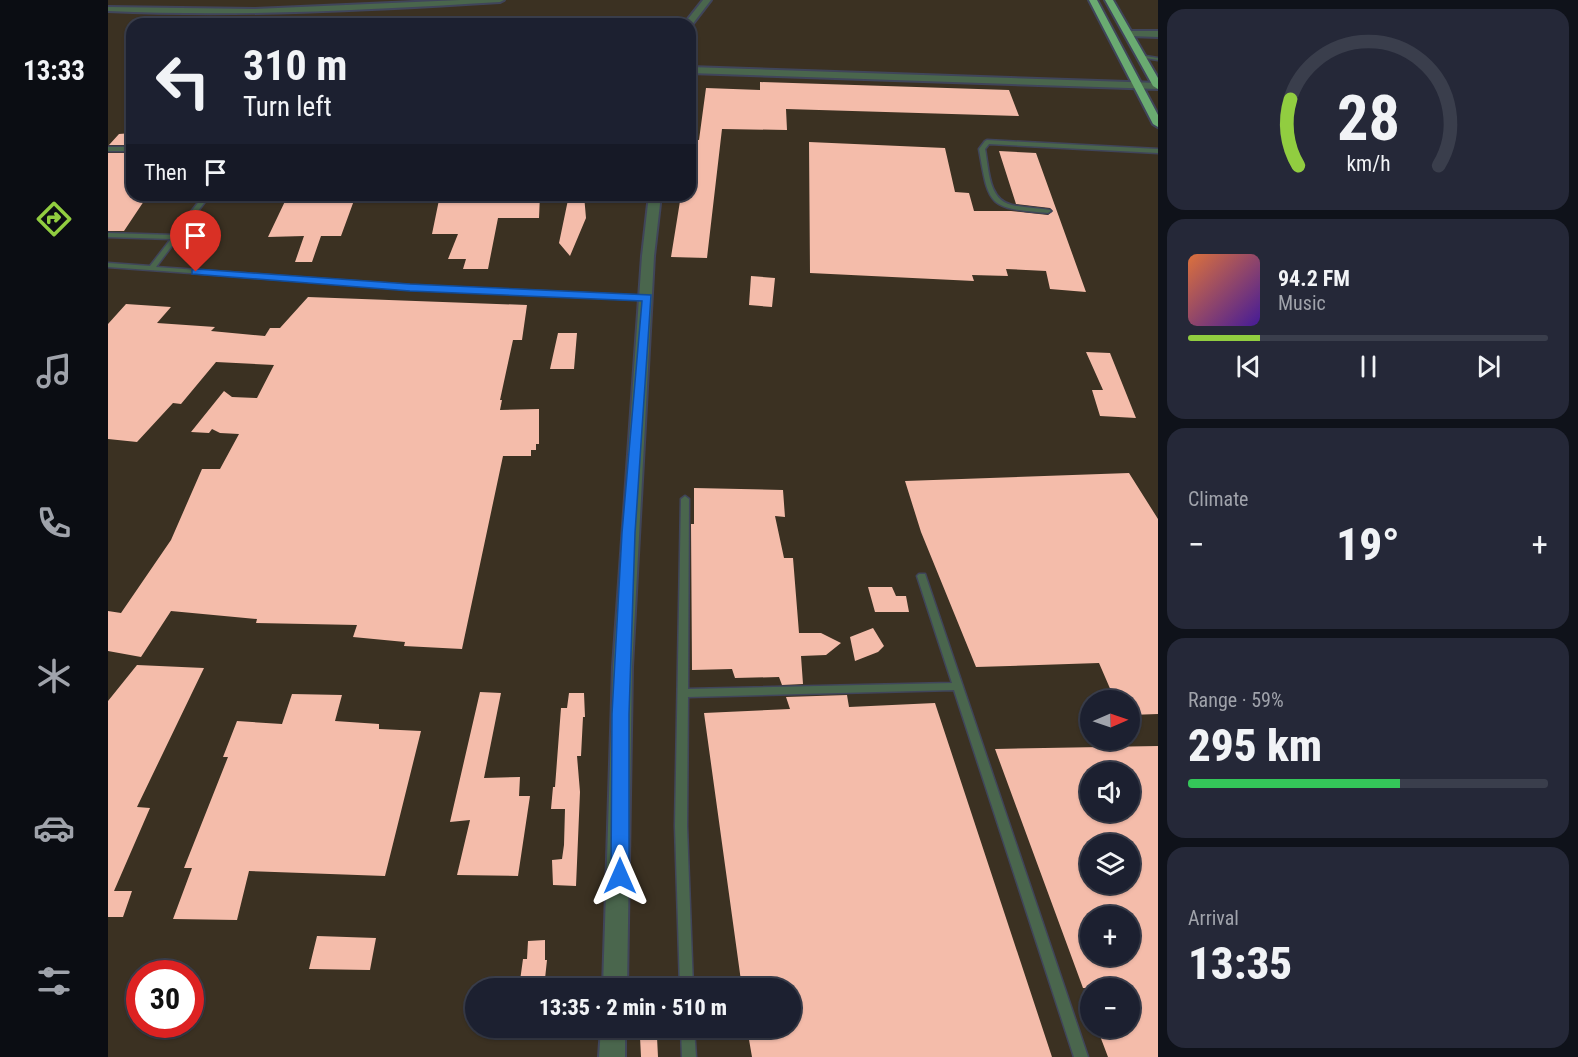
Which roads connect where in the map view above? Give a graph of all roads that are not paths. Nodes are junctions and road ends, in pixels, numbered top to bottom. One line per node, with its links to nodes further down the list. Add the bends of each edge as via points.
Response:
1 (500, 0): 5 (street, via 324,10)
2 (706, 0): 6 (street)
3 (1093, 0): 13 (highway)
4 (1109, 0): 7 (highway)
5 (108, 9)
6 (692, 18)
7 (1130, 33): 8 (street); 9 (highway)
8 (1158, 34)
9 (1141, 56): 10 (lane); 12 (highway)
10 (1158, 59)
11 (696, 70): 13 (street)
12 (1157, 84): 13 (street)
13 (1138, 85): 14 (highway)
14 (1158, 124)
15 (108, 149): 16 (lane)
16 (126, 149)
17 (1158, 151): 20 (lane, via 987,142 981,148 991,195 997,202 1012,208)
18 (202, 201): 22 (lane)
19 (654, 201): 25 (street)
20 (1048, 211)
21 (108, 235): 22 (lane)
22 (174, 237): 24 (lane)
23 (108, 265): 24 (lane)
24 (151, 269): 25 (lane)
25 (647, 298): 30 (street, via 627,556)
26 (686, 499): 29 (lane)
27 (922, 576): 28 (lane)
28 (958, 686): 29 (lane); 36 (lane)
29 (683, 693): 31 (lane, via 681,826)
30 (616, 978)
31 (687, 978)
32 (613, 1038): 34 (street)
33 (688, 1038): 35 (lane)
34 (612, 1057)
35 (689, 1057)
36 (1081, 1057)

